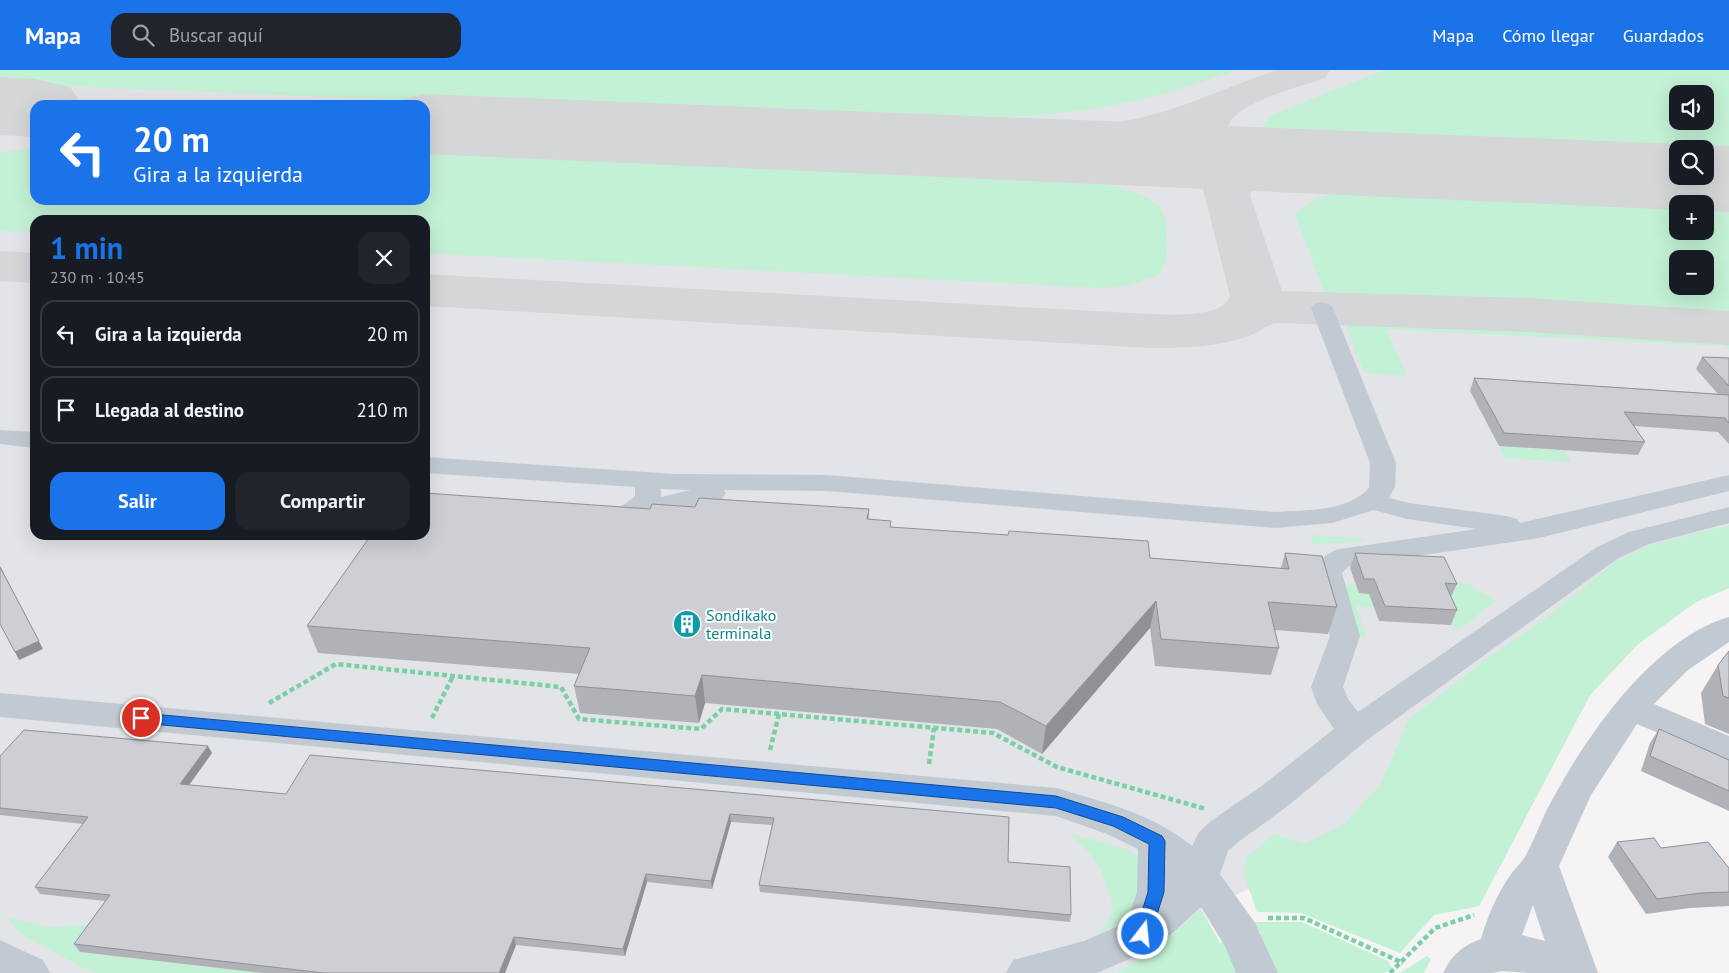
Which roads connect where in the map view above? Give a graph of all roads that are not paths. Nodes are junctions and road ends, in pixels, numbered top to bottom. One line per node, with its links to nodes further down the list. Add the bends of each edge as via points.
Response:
1 (1322, 308): 8 (street, via 1384,463 1382,490)
2 (0, 437): 3 (street)
3 (30, 440)
4 (430, 465): 5 (street)
5 (648, 480): 6 (street); 9 (street, via 648,498)
6 (755, 482): 8 (street, via 827,483 1275,520 1316,518); 9 (street)
7 (1729, 483): 12 (street)
8 (1371, 502): 12 (street, via 1407,511)
9 (636, 511): 11 (street, via 619,519)
10 (1729, 515): 16 (street, via 1639,538 1606,553)
11 (583, 520)
12 (1539, 529): 16 (street, via 1340,558 1327,571 1345,636 1327,687 1333,704)
13 (1729, 628): 15 (street, via 1694,648 1669,668)
14 (0, 706): 18 (street, via 1056,802 1118,822)
15 (1630, 708): 17 (street); 19 (street, via 1590,765)
16 (1355, 731): 20 (street, via 1212,843)
17 (1729, 750)
18 (1157, 841): 20 (street); 21 (street, via 1156,892)
19 (1540, 866): 22 (street, via 1524,886); 25 (street)
20 (1200, 878): 21 (street, via 1192,891); 23 (street)
21 (1143, 934): 27 (street, via 1088,958)
22 (1496, 952): 25 (street, via 1524,953); 28 (street, via 1477,959)
23 (1250, 956)
24 (0, 958): 26 (street)
25 (1576, 972)
26 (29, 973)
27 (1027, 973)
28 (1464, 973)

